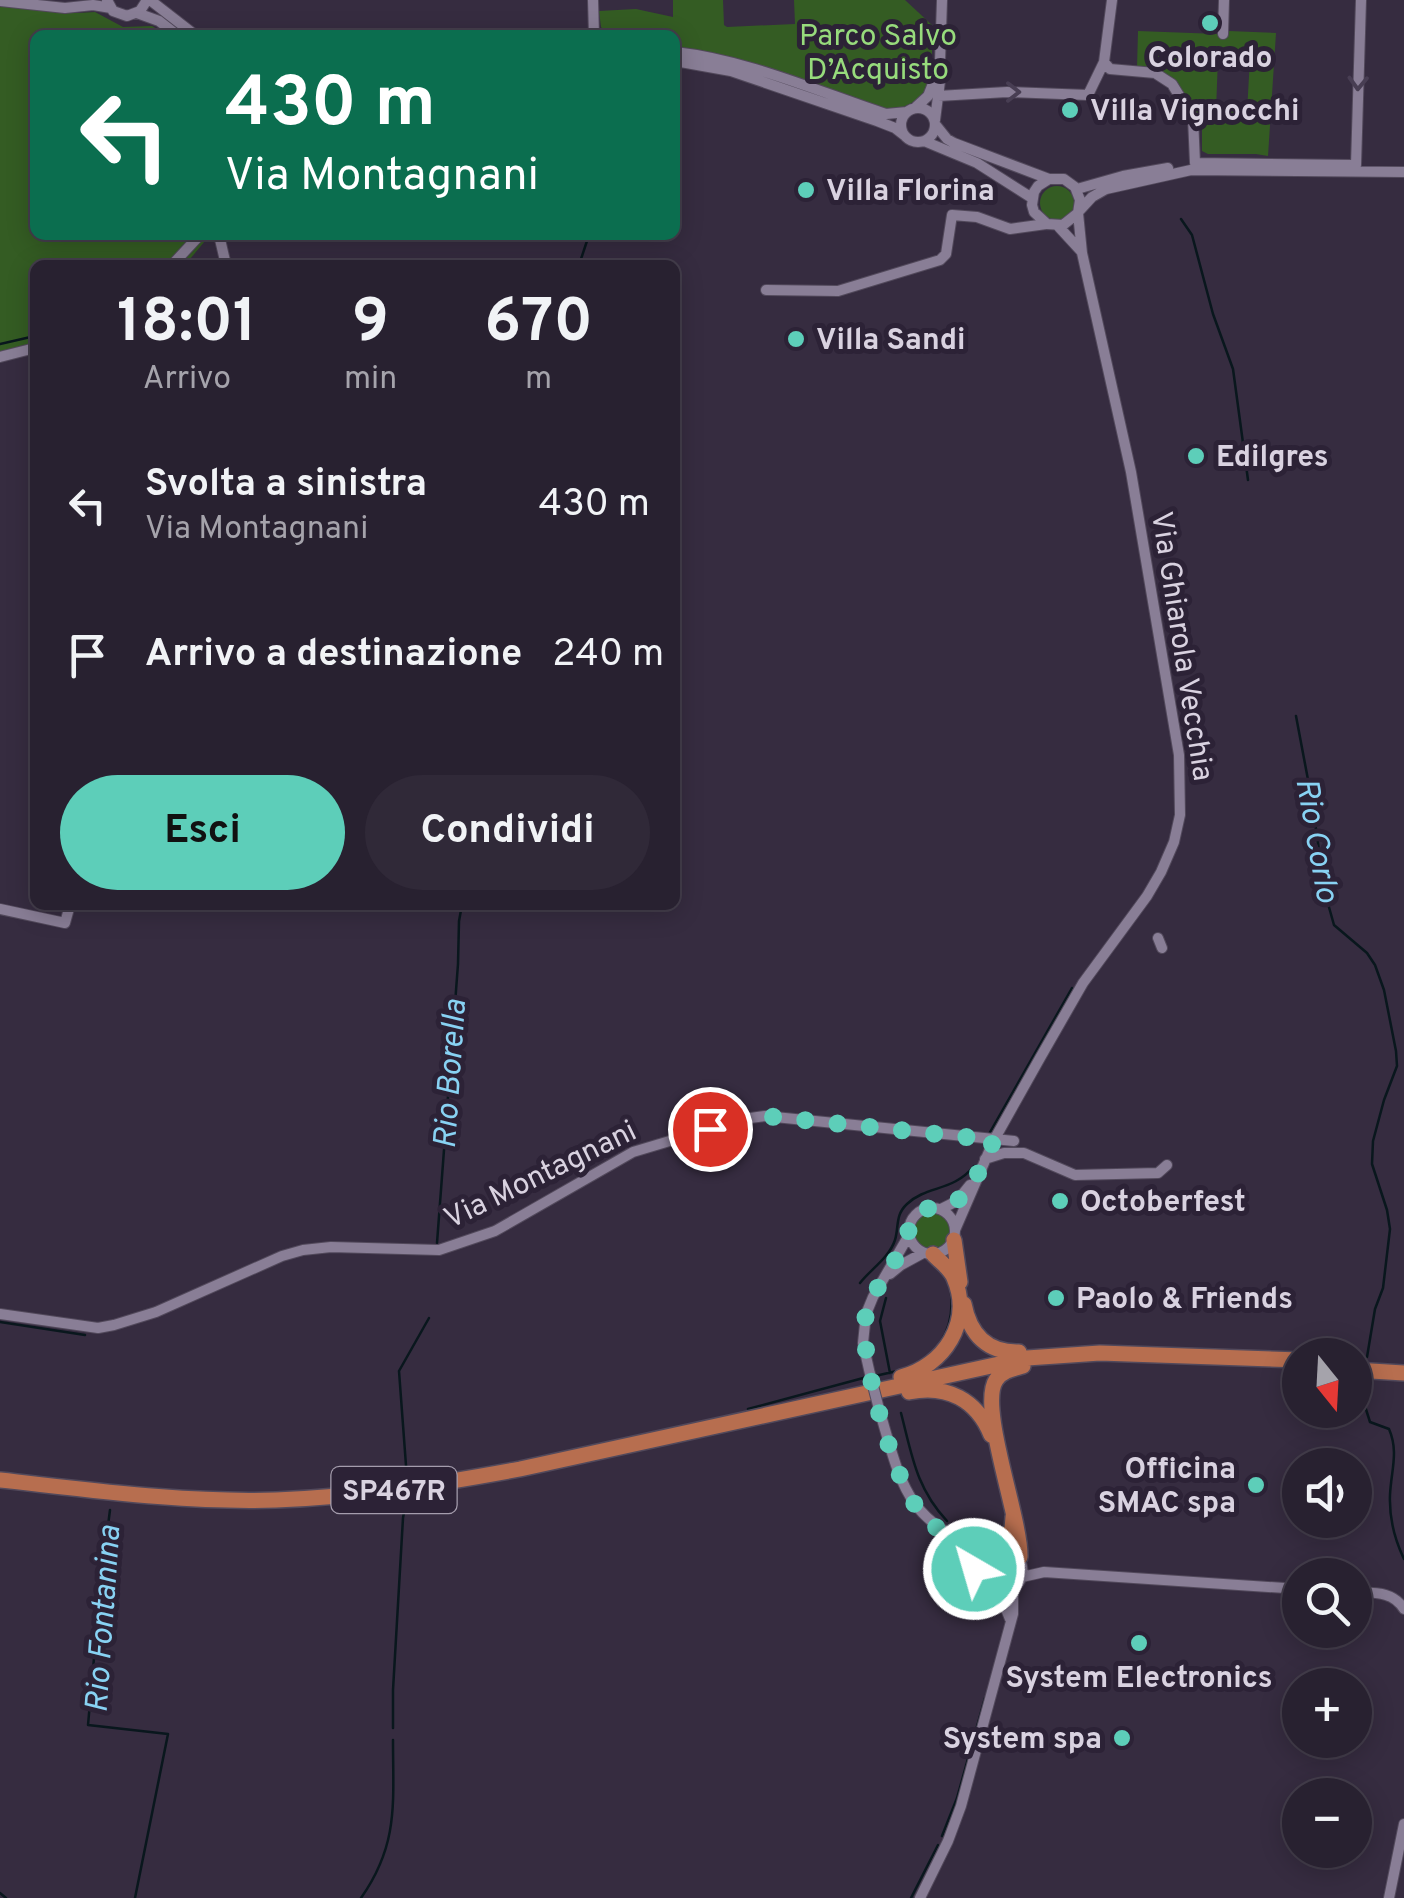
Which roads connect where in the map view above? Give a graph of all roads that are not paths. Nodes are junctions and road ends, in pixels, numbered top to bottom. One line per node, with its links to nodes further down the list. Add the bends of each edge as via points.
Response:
1 (148, 0): 9 (street); 11 (street)
2 (593, 0): 12 (street)
3 (942, 0): 16 (street)
4 (1112, 0): 17 (street)
5 (1224, 0): 13 (street)
6 (1361, 0): 24 (street, one-way to 24)
7 (0, 1): 8 (street, via 65,8)
8 (109, 4): 9 (street, via 123,16)
9 (138, 13): 10 (street)
10 (171, 30)
11 (188, 30)
12 (594, 30)
13 (1223, 34)
14 (680, 53): 19 (street, via 886,114)
15 (680, 62): 21 (street, via 731,71)
16 (940, 62): 18 (street); 19 (street, via 932,89)
17 (1104, 62): 18 (street, one-way to 17, via 1088,95); 23 (street, via 1110,69 1155,73 1172,84 1195,124)
18 (938, 96): 20 (street)
19 (911, 110): 20 (street, via 928,111); 21 (street, via 901,123)
20 (935, 122): 22 (street); 26 (street, via 954,143)
21 (904, 136): 22 (street)
22 (924, 141): 28 (street, via 977,163)
23 (1196, 163): 24 (street); 27 (street)
24 (1356, 165): 25 (street)
25 (1404, 169): 30 (street, via 1191,170 1106,189)
26 (1049, 178): 27 (street); 28 (street)
27 (1077, 189): 30 (street)
28 (1032, 198): 29 (street)
29 (1034, 212): 31 (street); 32 (street)
30 (1078, 212): 31 (street, via 1070,222); 34 (street, Via Ghiarola Vecchia)
31 (1052, 225): 32 (street); 34 (street, Via Ghiarola Vecchia)
32 (1019, 227): 36 (street, via 952,214 940,260 838,291)
33 (195, 240): 35 (street)
34 (1082, 253): 41 (street, Via Ghiarola Vecchia, via 1131,472 1182,790 1174,842 1153,887 1084,983)
35 (177, 260)
36 (766, 290)
37 (30, 349): 38 (street)
38 (0, 357)
39 (0, 909): 40 (street, via 65,923)
40 (69, 910)
41 (1015, 1101): 42 (street, Via Ghiarola Vecchia); 43 (street, via 1020,1108 1010,1124)
42 (994, 1140): 43 (street, Via Montagnani); 44 (street); 46 (street, Via Ghiarola Vecchia); 54 (street, Via Montagnani, via 743,1119 633,1152 496,1230 439,1250 303,1250 156,1312 98,1328)
43 (1014, 1141): 45 (street)
44 (1004, 1153): 45 (street); 46 (street)
45 (1024, 1153): 47 (street, via 1074,1175 1158,1173)
46 (985, 1159): 48 (street, Via Ghiarola Vecchia)
47 (1167, 1165)
48 (977, 1176): 49 (street, Via Ghiarola Vecchia); 50 (street, Via Ghiarola Vecchia)
49 (941, 1209): 50 (street, via 951,1217); 51 (street, Via Ghiarola Vecchia, via 917,1213)
50 (954, 1235): 52 (street, via 945,1250); 55 (highway, via 966,1312 990,1348 1112,1350)
51 (909, 1236): 52 (street); 53 (street, Via Ghiarola Vecchia)
52 (928, 1254): 53 (street); 62 (highway, via 950,1270 959,1310 948,1347 934,1363)
53 (886, 1278): 66 (street, Via Ghiarola Vecchia, bridge, via 866,1314 870,1374 910,1496 937,1528)
54 (0, 1314)
55 (1122, 1356): 56 (highway, SP467R); 59 (highway, SP467R); 62 (highway, SP467R, via 1028,1358); 63 (highway, via 1006,1370 991,1392)
56 (1282, 1360)
57 (1372, 1363): 58 (highway)
58 (1404, 1364)
59 (1282, 1367)
60 (1372, 1371): 61 (highway)
61 (1404, 1372)
62 (782, 1411): 63 (highway, via 918,1390 950,1392 986,1421); 64 (highway, SP467R, via 506,1472 334,1497 177,1499)
63 (998, 1452): 65 (highway)
64 (0, 1480)
65 (1013, 1512): 67 (highway, via 1012,1530); 68 (highway)
66 (958, 1540): 67 (street, Via Ghiarola Vecchia); 69 (street, Via Ghiarola Vecchia)
67 (992, 1546): 68 (street, Via Ghiarola Vecchia, via 1011,1548); 69 (street)
68 (1021, 1559): 70 (street, Via Ghiarola Vecchia); 71 (street)
69 (975, 1565): 74 (street, Via Ghiarola Vecchia, via 978,1582)
70 (1044, 1572): 71 (street); 72 (street)
71 (1022, 1576): 73 (street)
72 (1282, 1587)
73 (1013, 1588): 74 (street); 77 (street)
74 (994, 1592): 77 (street, Via Ghiarola Vecchia)
75 (1372, 1594): 76 (street, via 1388,1595)
76 (1404, 1608)
77 (1011, 1620): 79 (street, via 961,1806)
78 (1404, 1824): 80 (street)
79 (920, 1898)
80 (1389, 1898)

